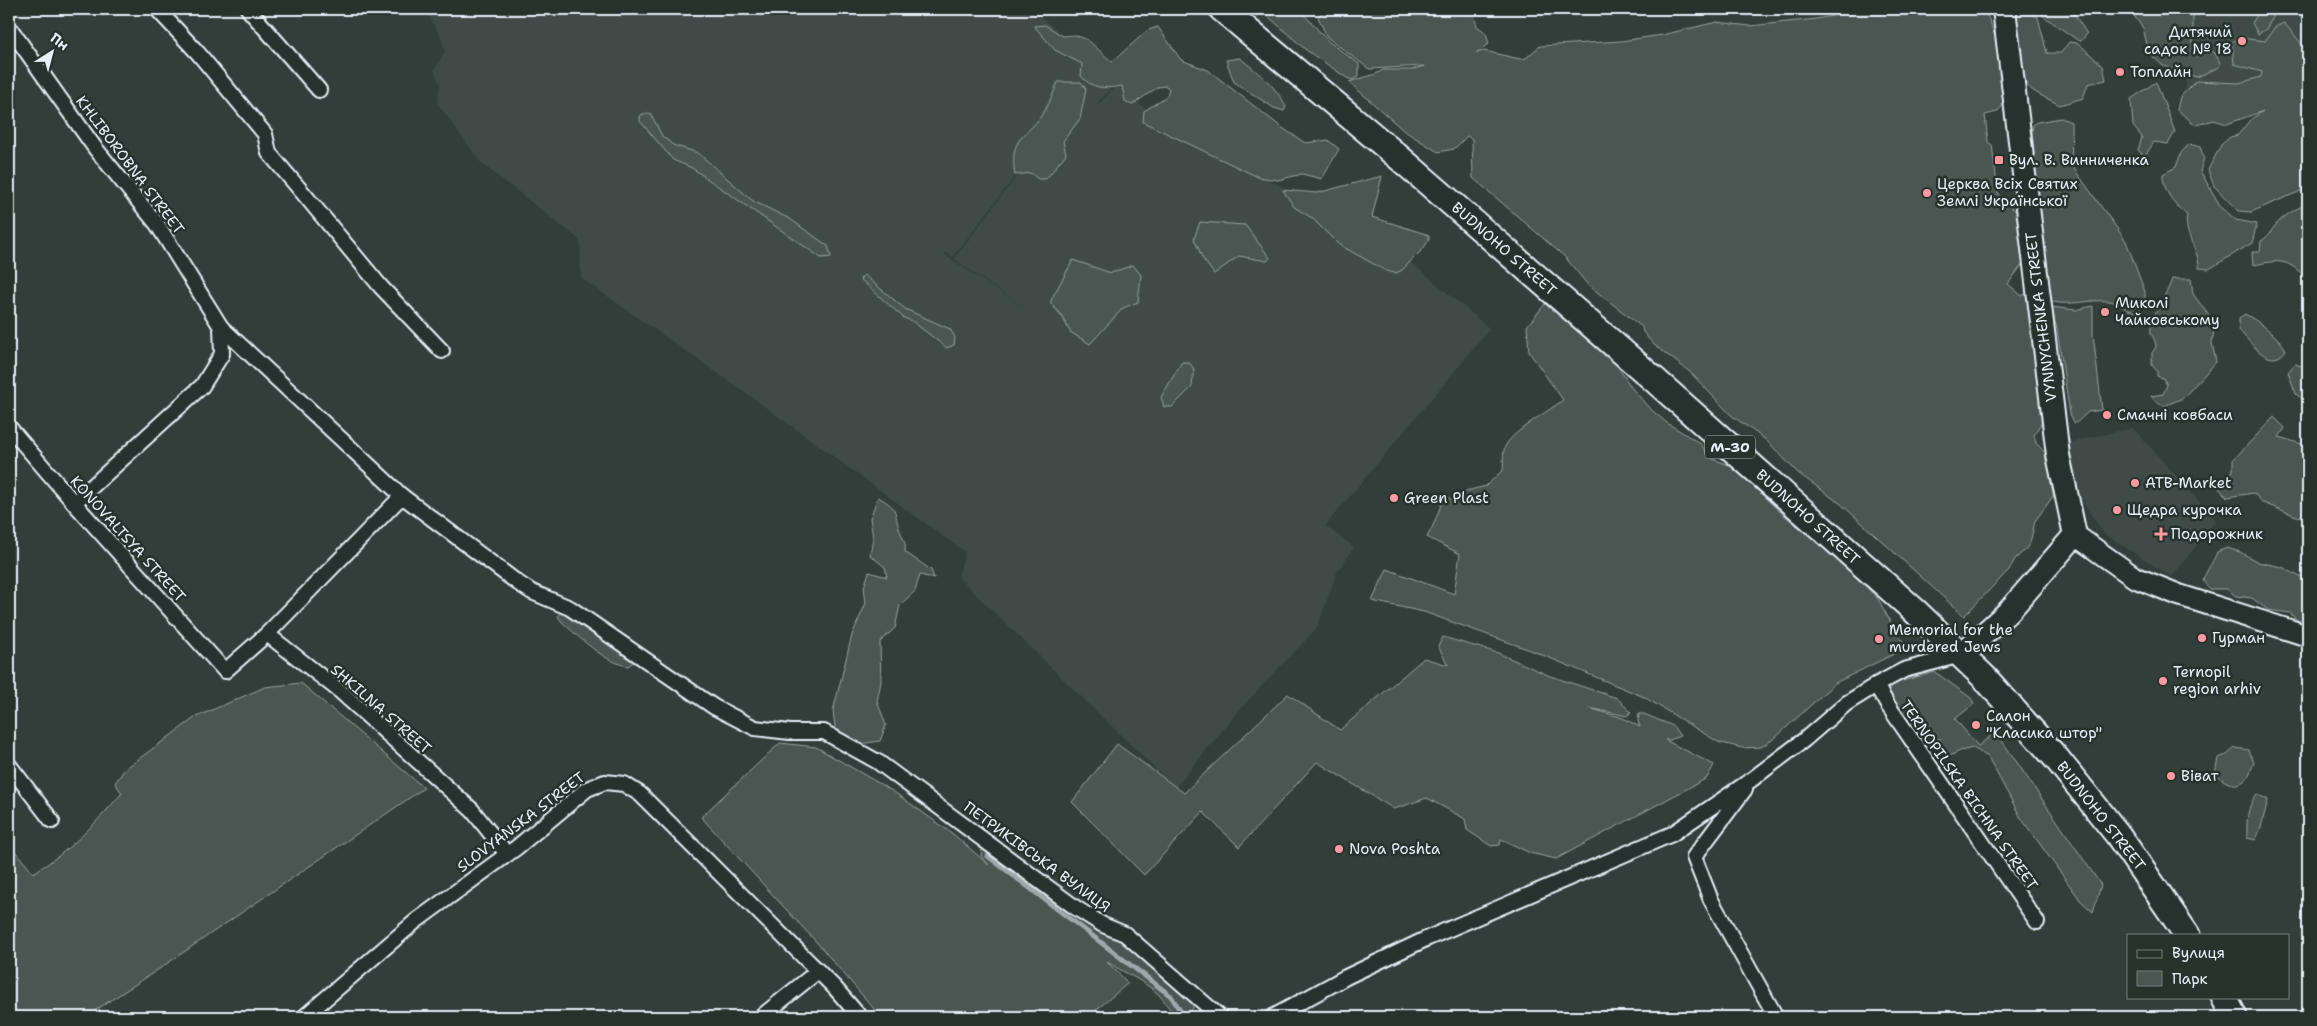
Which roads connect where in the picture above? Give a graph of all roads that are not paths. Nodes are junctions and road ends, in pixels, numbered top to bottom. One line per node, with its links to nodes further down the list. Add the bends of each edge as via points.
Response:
1 (157, 9): 8 (street, via 265,134 269,153 297,187 381,287)
2 (248, 9): 6 (street)
3 (1222, 9): 15 (highway, BUDNOHO STREET / М-30, via 1642,369)
4 (2004, 9): 12 (main road, VYNNYCHENKA STREET, via 2058,455)
5 (9, 27): 7 (street, KHLIBOROBNA STREET, via 95,148 157,224)
6 (319, 90)
7 (221, 327): 10 (street, ПЕТРИКІВСЬКА ВУЛИЦЯ); 11 (street, KHLIBOROBNA STREET, via 222,354 202,386)
8 (442, 351)
9 (9, 427): 11 (street, KONOVALTSYA STREET)
10 (402, 496): 13 (street); 28 (street, ПЕТРИКІВСЬКА ВУЛИЦЯ, via 518,583 570,608 714,707 755,728 824,732 878,762 1076,908 1125,934)
11 (74, 504): 13 (street, KONOVALTSYA STREET, via 225,671)
12 (2075, 535): 14 (main road, via 2134,577 2179,595); 15 (main road, via 2009,611)
13 (267, 634): 20 (street, SHKILNA STREET, via 341,692 472,810)
14 (2308, 636)
15 (1961, 655): 16 (street, via 1904,670); 22 (highway, BUDNOHO STREET / М-30, via 2057,758 2118,835)
16 (1876, 685): 18 (street, via 1848,703); 21 (street, TERNOPILSKA BICHNA STREET)
17 (9, 765): 19 (street)
18 (1751, 780): 29 (street, via 1672,834 1428,938); 30 (street, via 1694,857 1711,900)
19 (52, 821)
20 (507, 854): 23 (street, SLOVYANSKA STREET, via 587,789 605,782 624,784 640,794); 25 (street, SLOVYANSKA STREET, via 416,921)
21 (2037, 922)
22 (2186, 934)
23 (818, 971): 26 (street); 27 (street, SLOVYANSKA STREET)
24 (2224, 998): 31 (highway)
25 (304, 1017)
26 (761, 1017)
27 (860, 1017)
28 (1220, 1017)
29 (1273, 1017)
30 (1776, 1017)
31 (2234, 1017)

